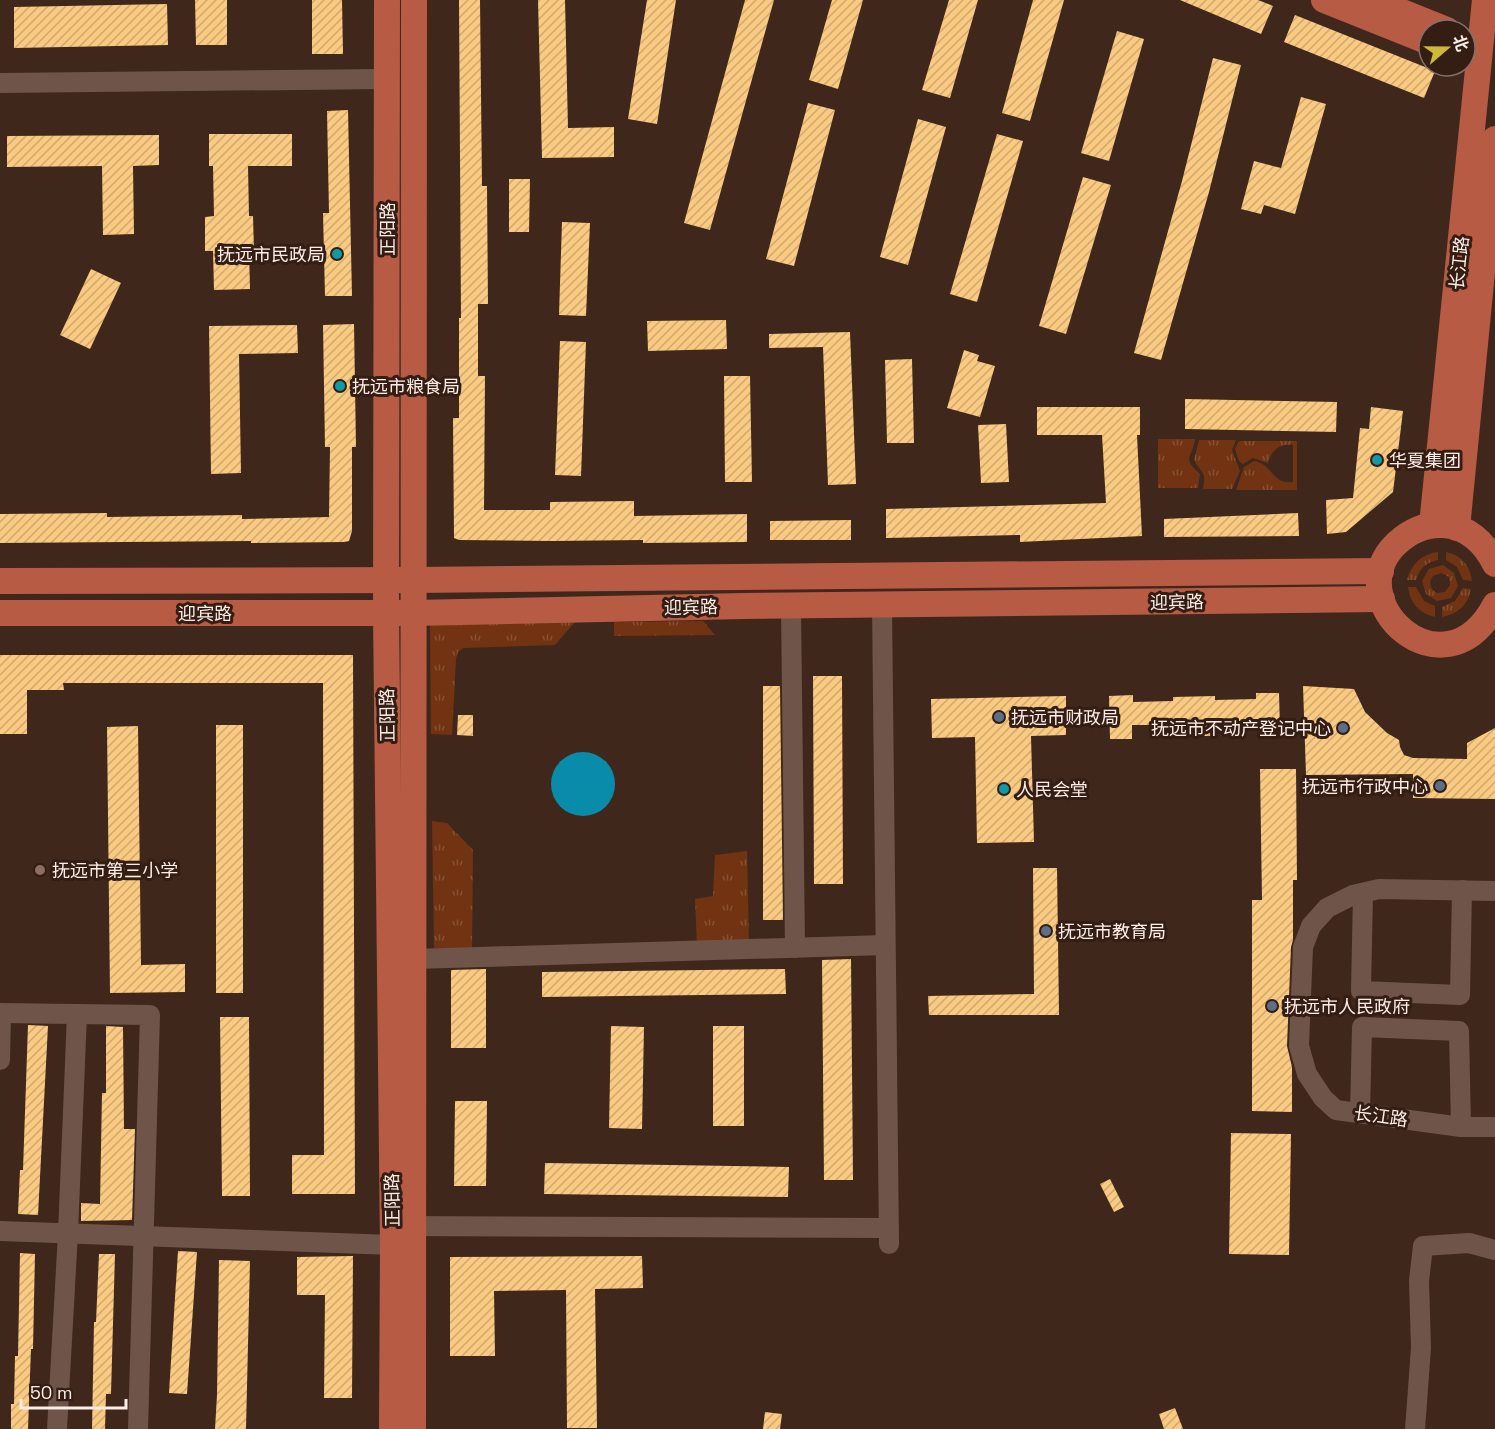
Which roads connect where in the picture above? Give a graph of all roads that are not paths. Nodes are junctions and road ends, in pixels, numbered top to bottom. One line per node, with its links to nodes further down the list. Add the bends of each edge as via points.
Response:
1 (387, 0): 9 (main road, 正阳路)
2 (414, 0): 17 (main road, 正阳路)
3 (1324, 0): 7 (main road)
4 (1372, 0): 6 (main road)
5 (1485, 0): 8 (main road, 长江路)
6 (1417, 18)
7 (1417, 37)
8 (1480, 52): 12 (main road, 长江路)
9 (387, 79): 10 (street); 16 (main road, 正阳路)
10 (0, 83)
11 (1495, 139): 13 (main road, 长江路)
12 (1432, 525): 13 (main road); 15 (main road, via 1400,540 1386,557)
13 (1457, 528): 14 (main road, via 1480,541)
14 (1495, 564)
15 (1382, 571): 17 (main road, 迎宾路); 19 (main road)
16 (386, 580): 17 (main road, 迎宾路); 18 (main road, 迎宾路); 24 (main road, 正阳路)
17 (413, 580): 25 (main road, 正阳路)
18 (0, 581)
19 (1382, 599): 20 (main road, 迎宾路); 21 (main road, via 1387,613 1407,635 1435,644 1455,642 1473,634 1487,621)
20 (882, 605): 22 (main road, 迎宾路); 29 (street)
21 (1495, 605)
22 (790, 606): 25 (main road, 迎宾路); 30 (street)
23 (0, 613): 24 (main road, 迎宾路)
24 (386, 613): 25 (main road, 迎宾路); 39 (main road, 正阳路)
25 (413, 613): 31 (main road, 正阳路)
26 (1462, 890): 27 (street, 长江路); 28 (street, 长江路, via 1379,889); 28 (street, via 1460,995 1361,991)
27 (1495, 891)
28 (1363, 893): 35 (street, 长江路, via 1326,908 1311,926 1303,947 1299,1046 1307,1074 1323,1098 1336,1110)
29 (885, 945): 30 (street); 39 (street, via 889,1236)
30 (795, 948): 31 (street)
31 (413, 959): 39 (main road, 正阳路)
32 (1, 1013): 33 (street); 34 (street)
33 (77, 1014): 40 (street); 41 (street, via 150,1015)
34 (0, 1060)
35 (1360, 1113): 36 (street, 长江路); 36 (street, via 1362,1027 1459,1031)
36 (1461, 1126): 37 (street, 长江路)
37 (1495, 1127)
38 (0, 1231): 40 (street)
39 (400, 1232): 41 (street); 45 (main road, 正阳路); 46 (main road, 正阳路)
40 (68, 1233): 41 (street); 43 (street)
41 (143, 1236): 44 (street)
42 (1495, 1250): 47 (street, via 1469,1243 1423,1246)
43 (57, 1429)
44 (138, 1429)
45 (392, 1429)
46 (413, 1429)
47 (1415, 1429)

